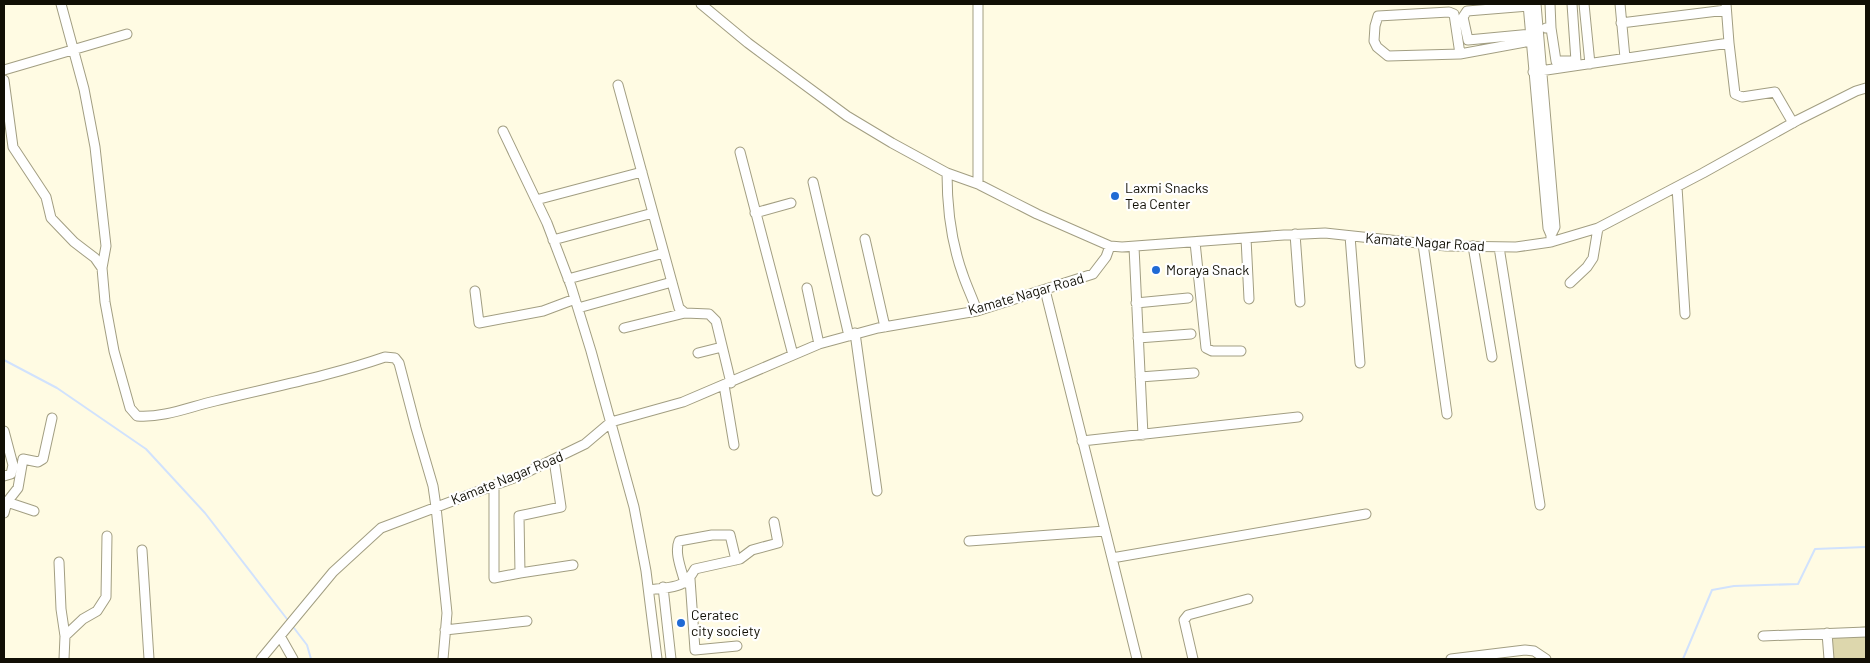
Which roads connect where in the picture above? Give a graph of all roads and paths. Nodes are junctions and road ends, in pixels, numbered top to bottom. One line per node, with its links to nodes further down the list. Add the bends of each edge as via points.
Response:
1 (61, 4): 15 (street)
2 (701, 4): 28 (street, via 847,116)
3 (978, 4): 30 (street)
4 (1530, 4): 13 (street); 13 (street, via 1467,11 1463,17 1468,40)
5 (1550, 4): 11 (street)
6 (1572, 4): 11 (street, via 1576,61 1556,60)
7 (1584, 4): 18 (street)
8 (1620, 4): 10 (street)
9 (1726, 7): 10 (street); 14 (street)
10 (1621, 23): 17 (street)
11 (1552, 28): 13 (street)
12 (127, 34): 15 (street)
13 (1533, 34): 16 (street); 20 (street); 20 (street)
14 (1729, 42): 17 (street); 24 (street, via 1735,94 1742,97 1775,92)
15 (73, 49): 19 (street); 50 (street, via 95,147 106,246)
16 (1460, 54): 16 (street, via 1388,56 1374,41 1374,26 1378,16 1450,12 1454,14)
17 (1625, 58): 18 (street)
18 (1590, 64): 20 (street)
19 (4, 70)
20 (1537, 72): 41 (street)
21 (4, 80): 50 (street, via 14,147 46,197 51,218)
22 (618, 86): 27 (street)
23 (1866, 88): 24 (street, Kamate Nagar Road)
24 (1793, 123): 31 (street, Kamate Nagar Road)
25 (503, 132): 32 (street)
26 (740, 152): 35 (street)
27 (642, 172): 32 (street); 34 (street)
28 (947, 173): 30 (street); 63 (street, via 950,224 963,276)
29 (814, 182): 68 (street)
30 (978, 184): 45 (street)
31 (1677, 187): 36 (street, Kamate Nagar Road); 65 (street)
32 (536, 200): 42 (street)
33 (791, 203): 35 (street)
34 (653, 213): 42 (street); 49 (street)
35 (755, 213): 75 (street)
36 (1598, 228): 41 (street, Kamate Nagar Road); 53 (street, via 1593,258)
37 (1295, 234): 38 (street, Kamate Nagar Road); 39 (street, Kamate Nagar Road); 61 (street)
38 (1350, 236): 44 (street, Kamate Nagar Road); 77 (street)
39 (1246, 238): 43 (street, Kamate Nagar Road); 59 (street)
40 (865, 239): 66 (street)
41 (1551, 239): 48 (street, Kamate Nagar Road, via 1516,247)
42 (554, 240): 51 (street)
43 (1195, 242): 46 (street, Kamate Nagar Road); 73 (street, via 1206,348)
44 (1423, 244): 47 (street, Kamate Nagar Road); 81 (street)
45 (1110, 246): 46 (street, Kamate Nagar Road); 55 (street, Kamate Nagar Road, via 1093,274)
46 (1134, 246): 60 (street)
47 (1473, 246): 48 (street, Kamate Nagar Road); 76 (street)
48 (1499, 246): 94 (street)
49 (664, 253): 51 (street); 52 (street)
50 (102, 268): 95 (street, via 114,351 130,408 137,416 153,417 395,358 431,478)
51 (568, 279): 58 (street)
52 (672, 282): 62 (street); 64 (street, via 679,308)
53 (1570, 283)
54 (807, 288): 71 (street)
55 (1045, 290): 63 (street, Kamate Nagar Road); 87 (street)
56 (475, 292): 58 (street, via 478,323 543,312)
57 (1188, 298): 60 (street)
58 (575, 299): 62 (street)
59 (1249, 299)
60 (1136, 302): 70 (street)
61 (1300, 302)
62 (578, 308): 84 (street)
63 (977, 311): 66 (street, Kamate Nagar Road)
64 (685, 313): 67 (street); 72 (street, via 709,314 714,318)
65 (1685, 314)
66 (885, 327): 68 (street, Kamate Nagar Road)
67 (624, 328)
68 (852, 334): 71 (street, Kamate Nagar Road); 92 (street)
69 (1191, 334): 70 (street)
70 (1138, 338): 79 (street)
71 (820, 344): 75 (street, Kamate Nagar Road)
72 (722, 347): 74 (street); 80 (street)
73 (1240, 351)
74 (698, 353)
75 (793, 355): 80 (street, Kamate Nagar Road)
76 (1492, 357)
77 (1360, 363)
78 (1194, 373): 79 (street)
79 (1140, 377): 86 (street)
80 (728, 384): 84 (street, Kamate Nagar Road, via 683,402); 88 (street)
81 (1447, 414)
82 (1298, 417): 86 (street)
83 (52, 418): 93 (street, via 43,460 23,459 18,488)
84 (611, 422): 89 (street, Kamate Nagar Road, via 585,444); 111 (street, via 634,507)
85 (4, 430): 90 (street, via 13,465 11,474)
86 (1143, 435): 87 (street)
87 (1082, 441): 100 (street)
88 (734, 445)
89 (554, 460): 91 (street, Kamate Nagar Road); 108 (street, via 561,507 519,516)
90 (4, 476)
91 (494, 486): 95 (street, Kamate Nagar Road); 108 (street, via 494,578)
92 (877, 491)
93 (7, 502): 96 (street); 97 (street)
94 (1540, 505)
95 (436, 507): 114 (street); 118 (street, Kamate Nagar Road, via 381,528 333,572)
96 (34, 511)
97 (4, 513)
98 (1366, 514): 104 (street)
99 (774, 522): 105 (street, via 778,543 752,550)
100 (1105, 531): 102 (street); 104 (street)
101 (108, 536): 117 (street, via 106,597 96,611)
102 (969, 541)
103 (142, 550): 122 (street)
104 (1112, 558): 128 (street)
105 (736, 560): 109 (street, via 695,569); 109 (street, via 730,535 679,541 678,556)
106 (59, 562): 117 (street, via 60,610)
107 (573, 565): 108 (street)
108 (520, 573)
109 (687, 581): 110 (street, via 682,585); 120 (street, via 695,650)
110 (663, 587): 111 (street); 127 (street)
111 (649, 590): 126 (street)
112 (1248, 599): 129 (street, via 1188,615 1184,620)
113 (527, 621): 114 (street)
114 (446, 630): 125 (street)
115 (1866, 632): 116 (street)
116 (1827, 633): 119 (street); 132 (street)
117 (65, 636): 121 (street)
118 (280, 636): 123 (street, Kamate Nagar Road); 124 (street)
119 (1763, 636)
120 (737, 646)
121 (64, 659)
122 (149, 659)
123 (261, 659)
124 (293, 659)
125 (443, 659)
126 (657, 659)
127 (671, 659)
128 (1137, 659)
129 (1193, 659)
130 (1451, 659): 131 (street, via 1525,650 1534,651)
131 (1546, 659)
132 (1829, 659)

